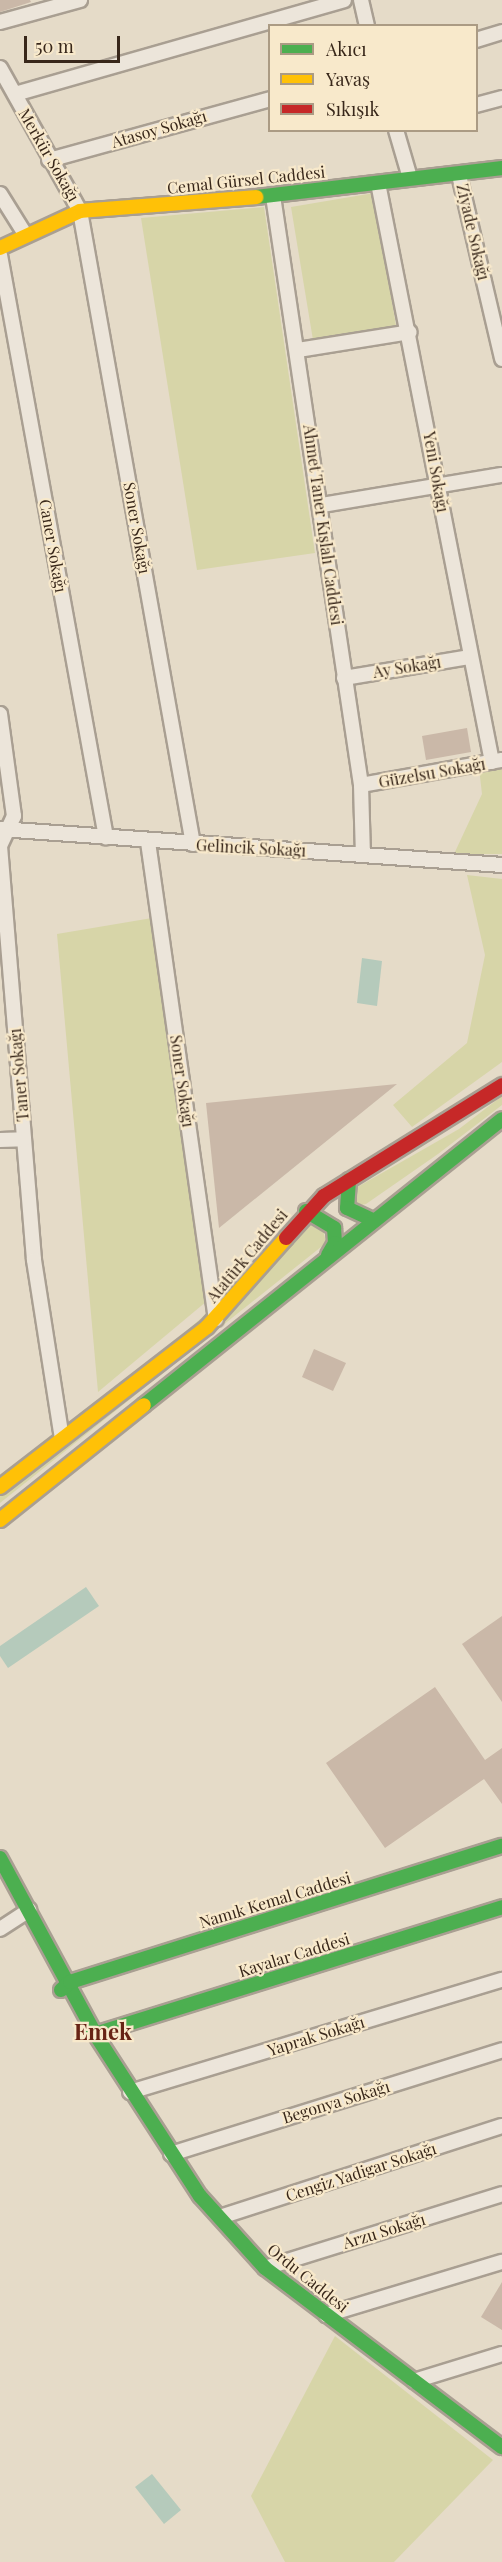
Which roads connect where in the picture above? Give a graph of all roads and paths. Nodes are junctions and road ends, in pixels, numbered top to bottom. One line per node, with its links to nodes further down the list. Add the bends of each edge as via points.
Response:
1 (80, 0): 4 (street)
2 (344, 0): 9 (street)
3 (361, 0): 5 (street)
4 (0, 22)
5 (367, 24)
6 (502, 32): 7 (street)
7 (478, 40)
8 (0, 68): 9 (street, Merkür Sokağı)
9 (15, 94): 14 (street, Merkür Sokağı)
10 (502, 98): 12 (street)
11 (268, 100): 14 (street, Atasoy Sokağı)
12 (478, 105)
13 (397, 132): 17 (street)
14 (49, 160): 21 (street, Merkür Sokağı)
15 (502, 168): 16 (main road, Cemal Gürsel Caddesi)
16 (459, 175): 17 (main road, Cemal Gürsel Caddesi); 27 (street, Ziyade Sokağı)
17 (410, 178): 18 (main road, Cemal Gürsel Caddesi)
18 (378, 183): 20 (main road, Cemal Gürsel Caddesi); 25 (street, Yeni Sokağı)
19 (0, 194): 22 (street)
20 (273, 196): 21 (main road, Cemal Gürsel Caddesi); 26 (street, Ahmet Taner Kışlalı Caddesi)
21 (80, 211): 22 (main road, Cemal Gürsel Caddesi); 39 (street, Soner Sokağı)
22 (25, 234): 23 (main road, Cemal Gürsel Caddesi)
23 (0, 248)
24 (0, 255): 37 (street, Caner Sokağı)
25 (411, 332): 26 (street); 29 (street, Yeni Sokağı)
26 (298, 350): 30 (street, Ahmet Taner Kışlalı Caddesi)
27 (502, 359)
28 (502, 475): 29 (street)
29 (439, 487): 30 (street); 31 (street, Yeni Sokağı)
30 (322, 505): 32 (street, Ahmet Taner Kışlalı Caddesi)
31 (470, 657): 32 (street, Ay Sokağı); 34 (street, Yeni Sokağı)
32 (344, 678): 35 (street, Ahmet Taner Kışlalı Caddesi)
33 (0, 714): 36 (street, Taner Sokağı, via 14,816)
34 (497, 761): 35 (street, Güzelsu Sokağı)
35 (361, 785): 40 (street, Ahmet Taner Kışlalı Caddesi)
36 (2, 830): 37 (street, Gelincik Sokağı); 44 (street, Taner Sokağı, via 0,846)
37 (106, 837): 38 (street, Gelincik Sokağı)
38 (148, 842): 39 (street, Gelincik Sokağı); 50 (street, Soner Sokağı)
39 (193, 844): 40 (street, Gelincik Sokağı)
40 (363, 855): 41 (street, Gelincik Sokağı)
41 (502, 865)
42 (502, 1085): 46 (main road, Atatürk Caddesi, via 433,1132)
43 (502, 1119): 48 (main road)
44 (24, 1139): 45 (street); 51 (street, Taner Sokağı, via 34,1260)
45 (0, 1140)
46 (349, 1180): 47 (main road, Atatürk Caddesi); 48 (main road, via 347,1208)
47 (306, 1211): 49 (main road, via 334,1228 335,1243); 50 (main road, Atatürk Caddesi)
48 (373, 1220): 49 (main road)
49 (328, 1255): 53 (main road)
50 (216, 1319): 51 (main road, Atatürk Caddesi)
51 (62, 1438): 52 (main road, Atatürk Caddesi)
52 (0, 1487)
53 (0, 1520)
54 (502, 1846): 61 (main road, Namık Kemal Caddesi)
55 (0, 1858): 58 (main road, Ordu Caddesi)
56 (0, 1883): 58 (main road, Ordu Caddesi)
57 (502, 1907): 62 (main road, Kayalar Caddesi)
58 (24, 1913): 59 (street); 61 (main road, Ordu Caddesi)
59 (0, 1929)
60 (502, 1980): 64 (street, Yaprak Sokağı)
61 (66, 1986): 62 (main road, Ordu Caddesi)
62 (95, 2034): 64 (main road, Ordu Caddesi)
63 (502, 2050): 66 (street, Begonya Sokağı)
64 (130, 2092): 66 (main road, Ordu Caddesi)
65 (502, 2126): 68 (street, Cengiz Yadigar Sokağı)
66 (171, 2154): 68 (main road, Ordu Caddesi)
67 (502, 2194): 70 (street, Arzu Sokağı)
68 (220, 2217): 70 (main road, Ordu Caddesi)
69 (502, 2262): 71 (street)
70 (265, 2268): 71 (main road, Ordu Caddesi)
71 (326, 2315): 73 (main road, Ordu Caddesi)
72 (502, 2354): 73 (street)
73 (414, 2381): 74 (main road, Ordu Caddesi)
74 (500, 2444)

